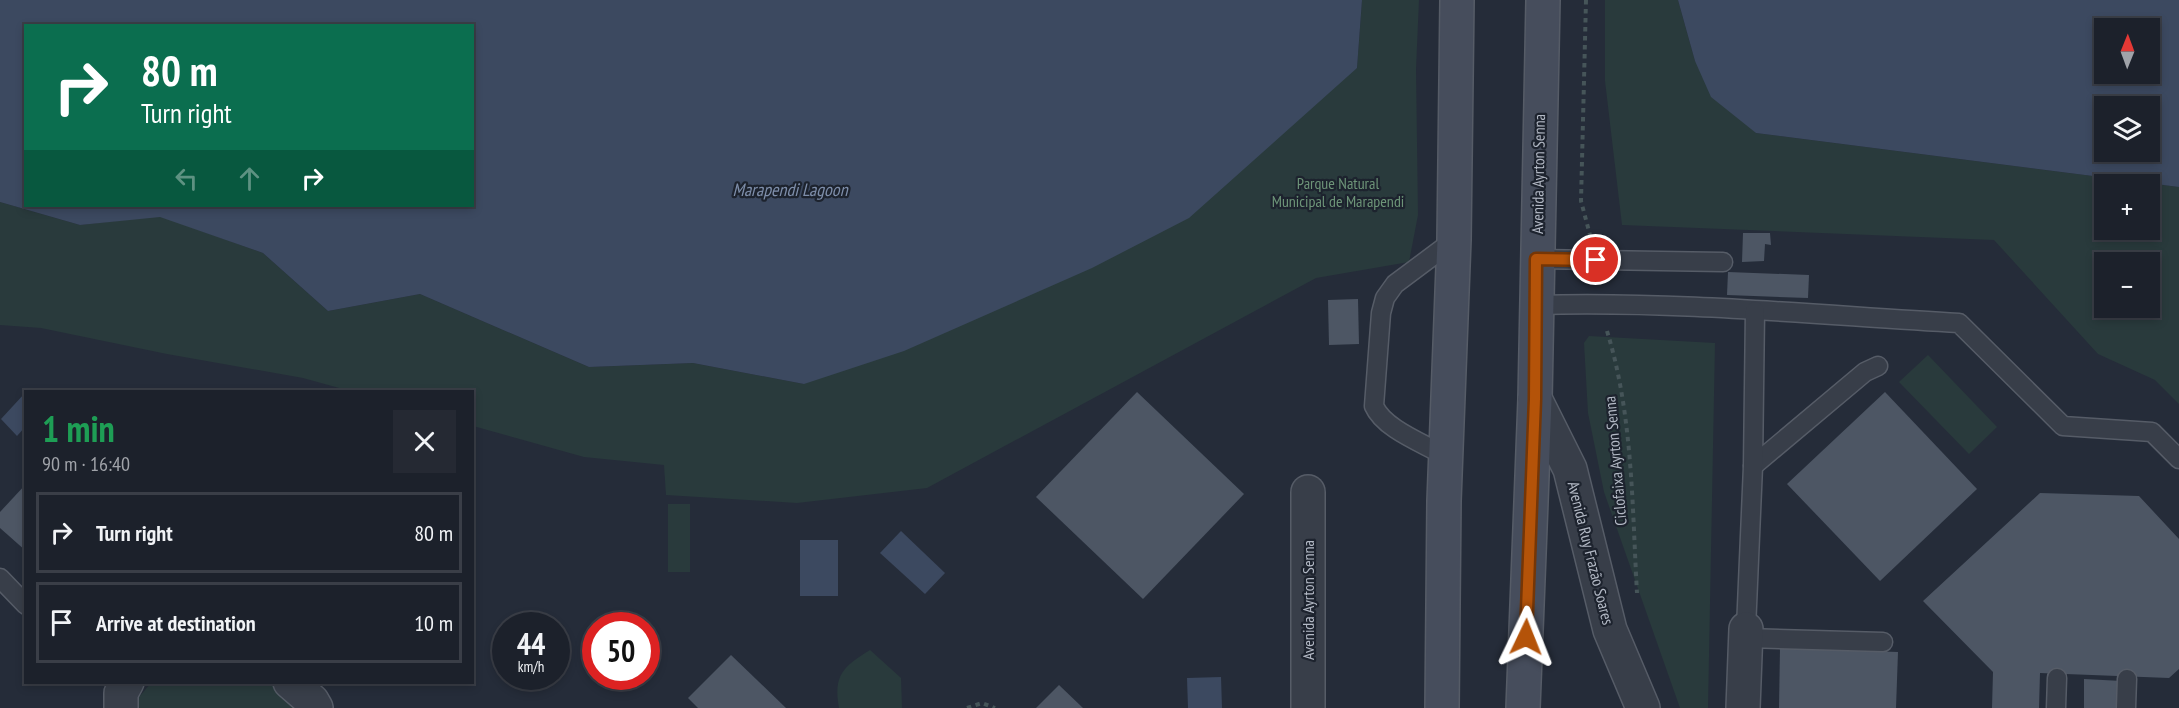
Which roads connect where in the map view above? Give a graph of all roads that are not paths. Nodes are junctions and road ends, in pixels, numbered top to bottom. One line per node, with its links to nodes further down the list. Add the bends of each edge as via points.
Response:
1 (1457, 2): 3 (main road)
2 (1542, 9): 4 (main road, Avenida Ayrton Senna)
3 (1454, 240): 10 (main road); 10 (lane, via 1395,284 1385,298 1374,406 1388,424)
4 (1536, 259): 5 (lane); 6 (main road, Avenida Ayrton Senna)
5 (1724, 262)
6 (1537, 305): 7 (lane, via 1599,303); 9 (main road, Avenida Ayrton Senna)
7 (1755, 311): 11 (lane, via 1959,323 2063,426 2152,432); 12 (lane)
8 (1878, 366): 12 (lane, via 1865,372)
9 (1535, 399): 24 (main road, Avenida Ayrton Senna); 25 (street, Avenida Ruy Frazão Soares, via 1570,469 1610,630)
10 (1445, 456): 23 (main road)
11 (2179, 459)
12 (1753, 465): 16 (lane)
13 (1308, 492): 22 (street, Avenida Ayrton Senna)
14 (0, 578): 15 (lane)
15 (24, 602)
16 (1746, 633): 17 (lane); 26 (street)
17 (1883, 642)
18 (2057, 678): 27 (lane)
19 (2127, 679): 28 (lane)
20 (292, 684): 21 (street)
21 (315, 708)
22 (1308, 708)
23 (1442, 708)
24 (1523, 708)
25 (1643, 708)
26 (1743, 708)
27 (2056, 708)
28 (2126, 708)

